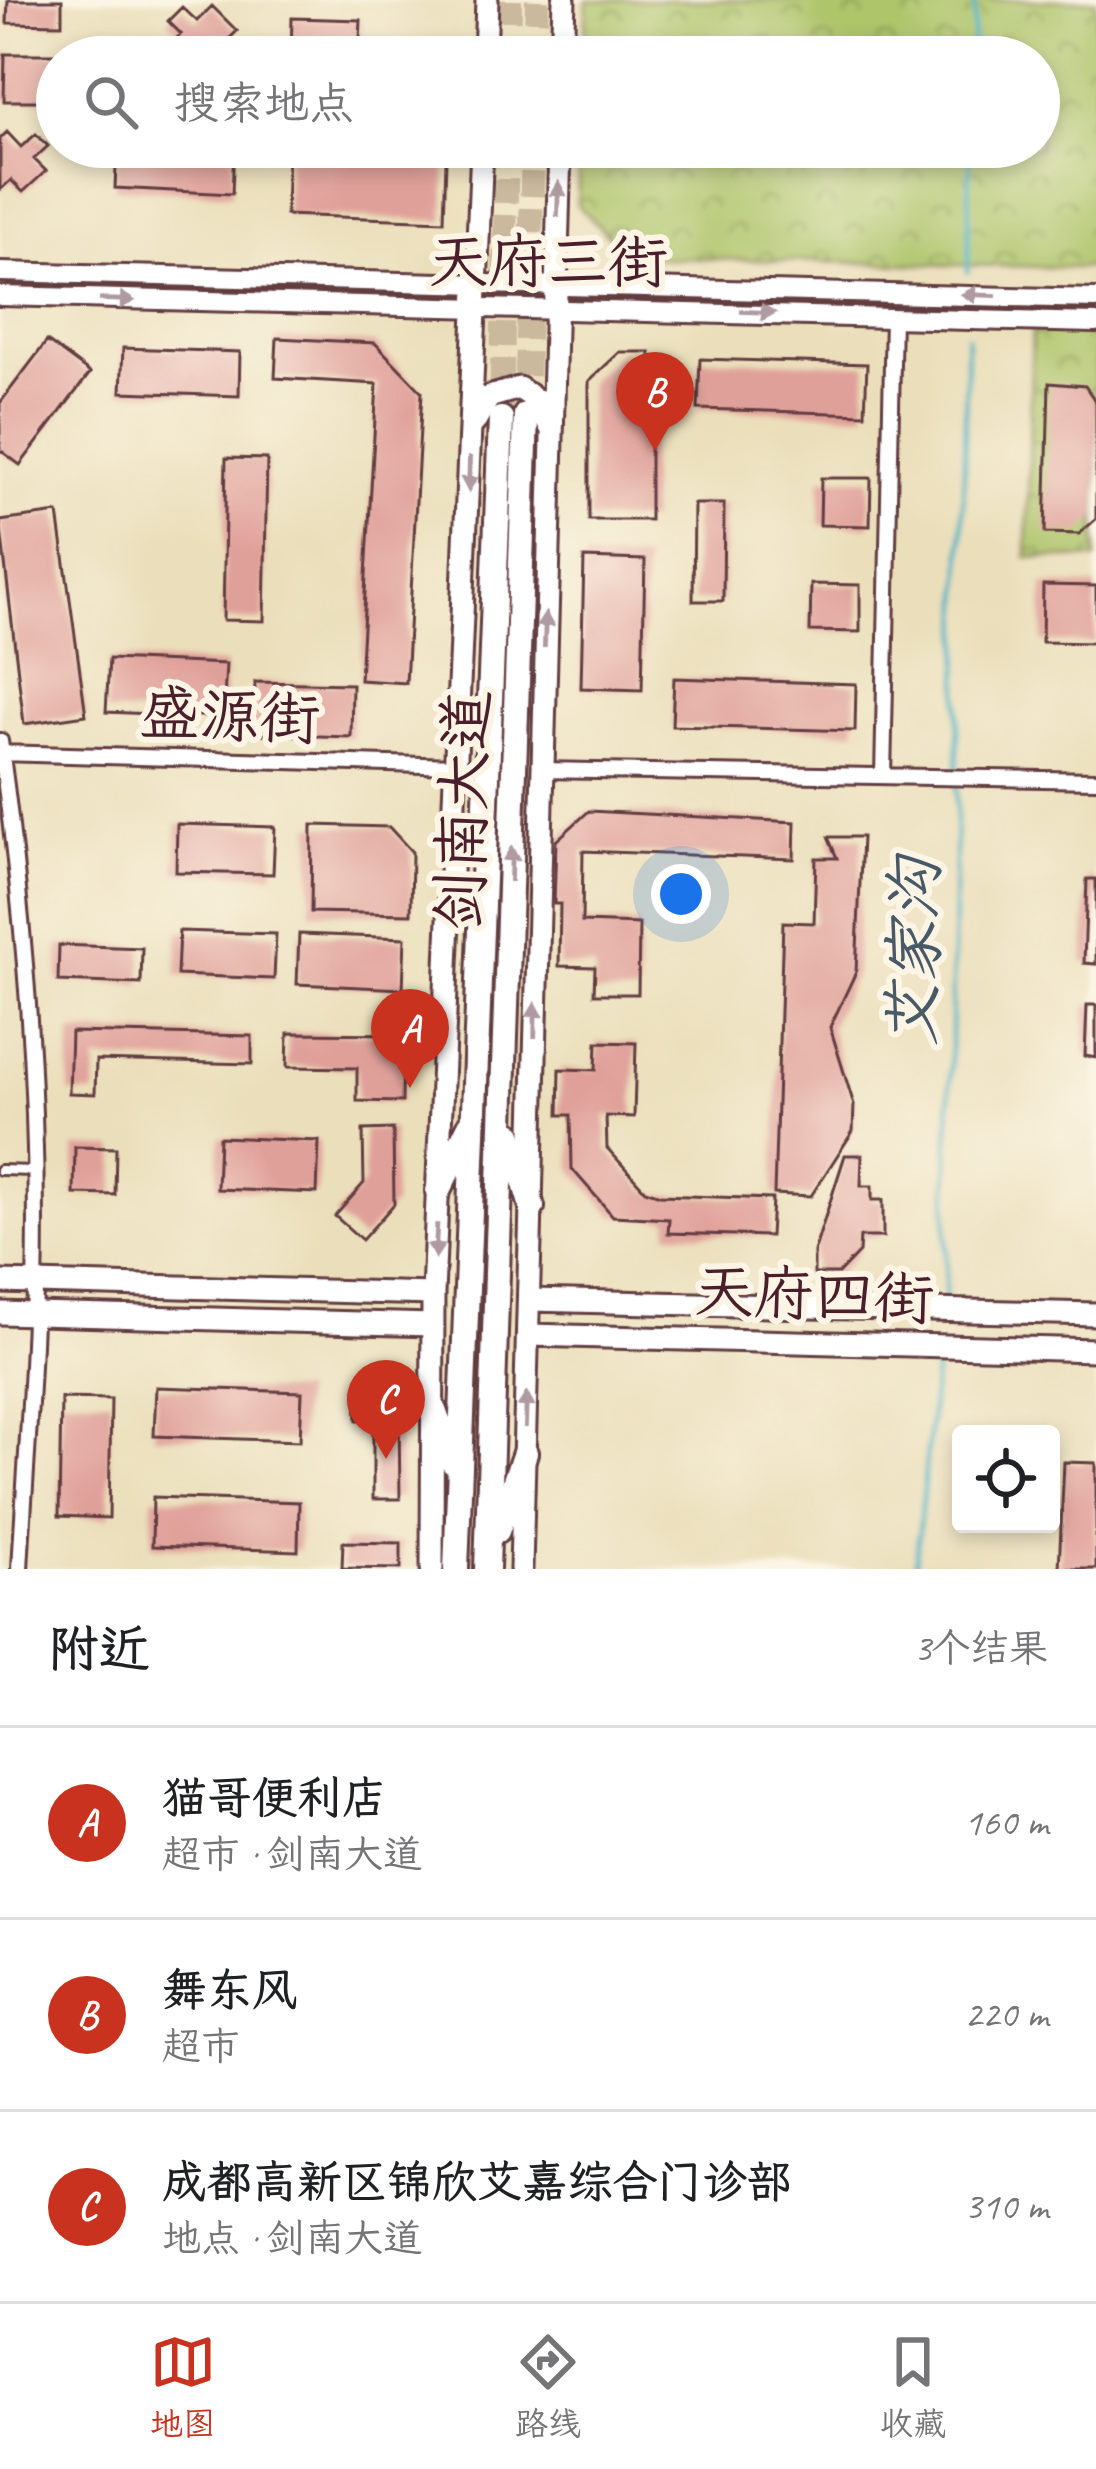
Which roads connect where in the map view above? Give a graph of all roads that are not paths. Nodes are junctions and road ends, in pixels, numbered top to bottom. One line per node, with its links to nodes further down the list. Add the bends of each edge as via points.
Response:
1 (487, 0): 3 (main road)
2 (564, 0): 4 (main road)
3 (486, 36)
4 (563, 36)
5 (481, 168): 8 (main road)
6 (559, 168): 9 (main road, one-way to 6)
7 (0, 272): 8 (street, 天府三街)
8 (478, 287): 9 (street, 天府三街); 12 (main road)
9 (556, 295): 11 (street, 天府三街, one-way to 9); 12 (street, 天府三街); 13 (street, 天府三街, one-way to 13); 16 (main road)
10 (0, 296): 12 (street, 天府三街, one-way to 12)
11 (1096, 299)
12 (476, 311): 15 (main road)
13 (893, 317): 14 (street, 天府三街); 20 (street)
14 (1096, 323)
15 (471, 427): 16 (main road, via 489,397 519,388 539,402); 18 (main road, one-way to 18)
16 (553, 433): 19 (main road, one-way to 16)
17 (1, 749): 18 (street, 盛源街); 25 (street, via 28,999)
18 (457, 766): 26 (main road)
19 (540, 770): 20 (street); 27 (main road, one-way to 19)
20 (883, 776): 21 (street)
21 (1096, 780)
22 (476, 1112): 23 (highway, 剑南大道, one-way to 22, via 514,417); 26 (highway); 40 (highway, 剑南大道)
23 (503, 1112): 27 (highway); 41 (highway, 剑南大道)
24 (0, 1170): 25 (lane)
25 (33, 1171): 29 (street)
26 (438, 1192): 30 (main road, one-way to 30)
27 (532, 1207): 31 (main road)
28 (0, 1282): 29 (main road)
29 (35, 1283): 30 (main road); 33 (street)
30 (433, 1294): 35 (main road)
31 (530, 1300): 34 (main road, 天府四街); 36 (main road)
32 (0, 1313): 33 (main road)
33 (34, 1314): 35 (main road); 42 (street)
34 (1096, 1314)
35 (433, 1325): 38 (main road)
36 (529, 1335): 37 (main road, 天府四街); 39 (main road, one-way to 36)
37 (1096, 1350)
38 (433, 1408): 40 (highway); 43 (main road)
39 (525, 1453): 41 (highway); 45 (main road)
40 (458, 1477): 44 (highway, 剑南大道)
41 (487, 1562)
42 (20, 1569)
43 (432, 1569)
44 (456, 1569)
45 (521, 1569)

